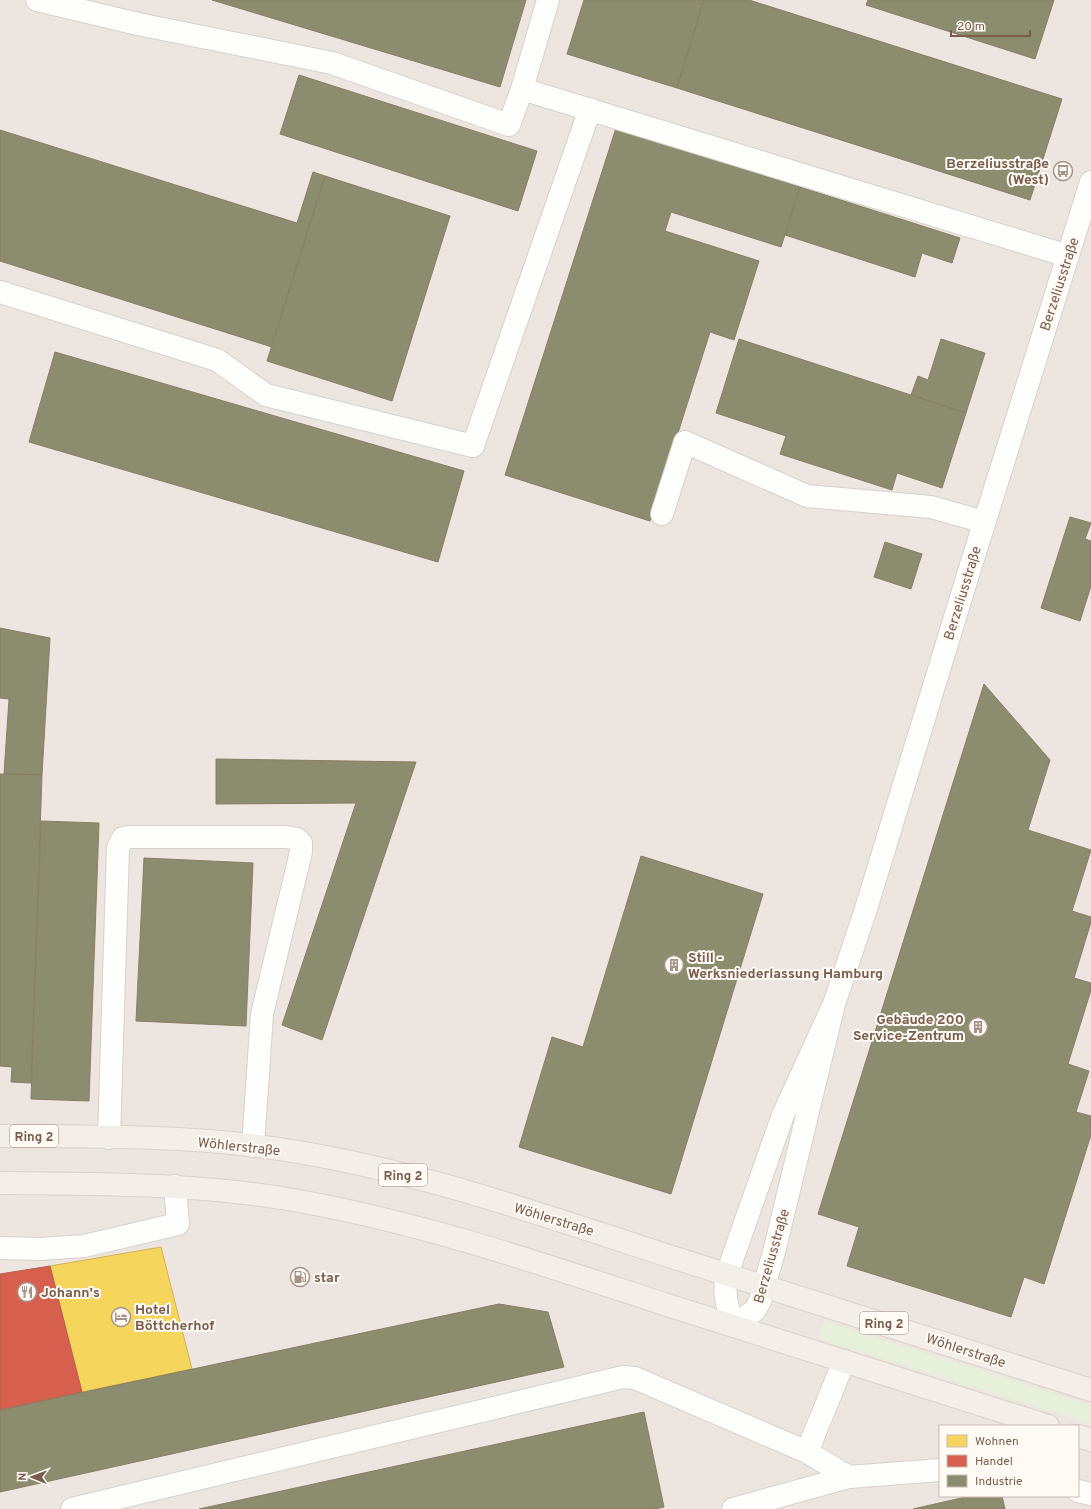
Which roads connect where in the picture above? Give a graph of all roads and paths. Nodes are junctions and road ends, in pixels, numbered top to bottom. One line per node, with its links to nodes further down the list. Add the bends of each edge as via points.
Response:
1 (37, 0): 3 (street, via 138,24 332,62 509,125)
2 (548, 0): 3 (street)
3 (522, 89): 4 (street)
4 (590, 110): 6 (street); 7 (street, via 473,446 266,394 217,360)
5 (1091, 182): 6 (street, Berzeliusstraße)
6 (1068, 256): 9 (street, Berzeliusstraße)
7 (0, 292)
8 (662, 514): 9 (street, via 685,442 807,496 931,507)
9 (984, 522): 10 (street, Berzeliusstraße, via 867,905)
10 (834, 1004): 17 (street, Berzeliusstraße, via 783,1115); 18 (street, Berzeliusstraße)
11 (0, 1136): 12 (main road, Wöhlerstraße / Ring 2)
12 (109, 1138): 13 (main road, Wöhlerstraße / Ring 2); 13 (street, via 118,848 121,841 128,836 286,837 297,839 301,843 301,852 262,1014)
13 (253, 1146): 17 (main road, Wöhlerstraße / Ring 2, via 353,1163 453,1188)
14 (0, 1183): 15 (main road)
15 (175, 1186): 16 (street, via 178,1224 84,1246); 19 (main road, via 293,1200 398,1222)
16 (0, 1248)
17 (727, 1274): 18 (main road, Wöhlerstraße / Ring 2); 19 (street, Berzeliusstraße, via 725,1294)
18 (764, 1286): 19 (street, Berzeliusstraße, via 755,1310); 21 (main road, Wöhlerstraße / Ring 2)
19 (734, 1326): 20 (main road)
20 (844, 1361): 22 (main road); 25 (street)
21 (1091, 1390)
22 (1045, 1425)
23 (1079, 1436): 24 (main road)
24 (1091, 1440)
25 (807, 1452): 27 (street); 30 (street, via 635,1378 624,1377)
26 (939, 1470): 27 (street)
27 (849, 1477): 31 (street)
28 (1079, 1491): 29 (street)
29 (1091, 1494)
30 (72, 1509)
31 (733, 1509)

